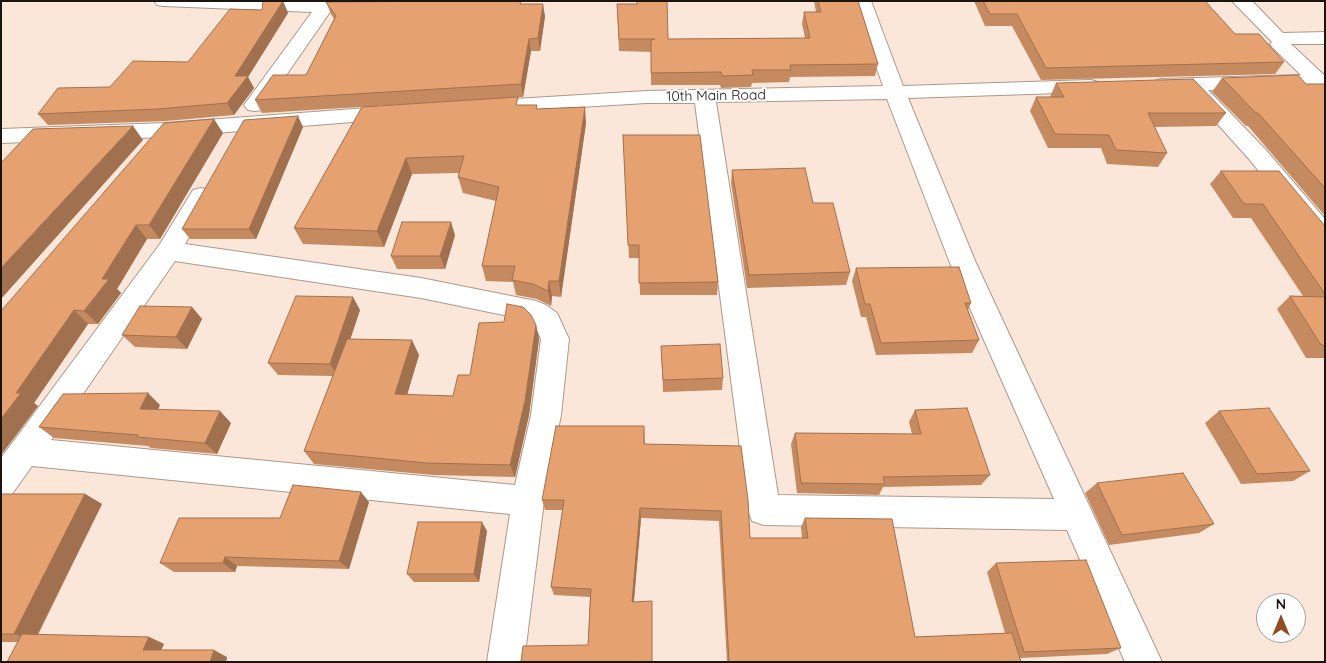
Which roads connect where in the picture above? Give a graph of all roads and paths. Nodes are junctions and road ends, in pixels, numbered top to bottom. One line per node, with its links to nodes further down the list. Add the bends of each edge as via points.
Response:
1 (163, 1): 4 (street)
2 (862, 1): 12 (street)
3 (1241, 1): 7 (street)
4 (327, 4): 5 (street); 16 (street)
5 (355, 7)
6 (1325, 38): 7 (street, via 1293,37)
7 (1281, 41): 9 (street, via 1282,48)
8 (1192, 84): 9 (street); 10 (street); 24 (street, via 1258,154)
9 (1321, 84)
10 (1142, 85)
11 (1113, 86): 12 (street, 10th Main Road)
12 (895, 92): 13 (street, 10th Main Road); 29 (street, via 964,263)
13 (705, 97): 14 (street, 10th Main Road, via 637,97); 29 (street, via 764,510)
14 (468, 108)
15 (409, 112): 16 (street)
16 (242, 123): 17 (street); 20 (street)
17 (166, 130): 18 (street); 21 (street)
18 (38, 134): 19 (street); 22 (street)
19 (1, 136)
20 (228, 148)
21 (147, 153)
22 (19, 155)
23 (214, 174): 25 (street)
24 (1325, 236)
25 (169, 251): 26 (street); 28 (street, via 421,288 536,312 547,321 555,338 546,415)
26 (25, 452): 27 (street); 28 (street)
27 (1, 484)
28 (528, 501): 30 (street)
29 (1078, 515): 31 (street)
30 (506, 662)
31 (1144, 662)

